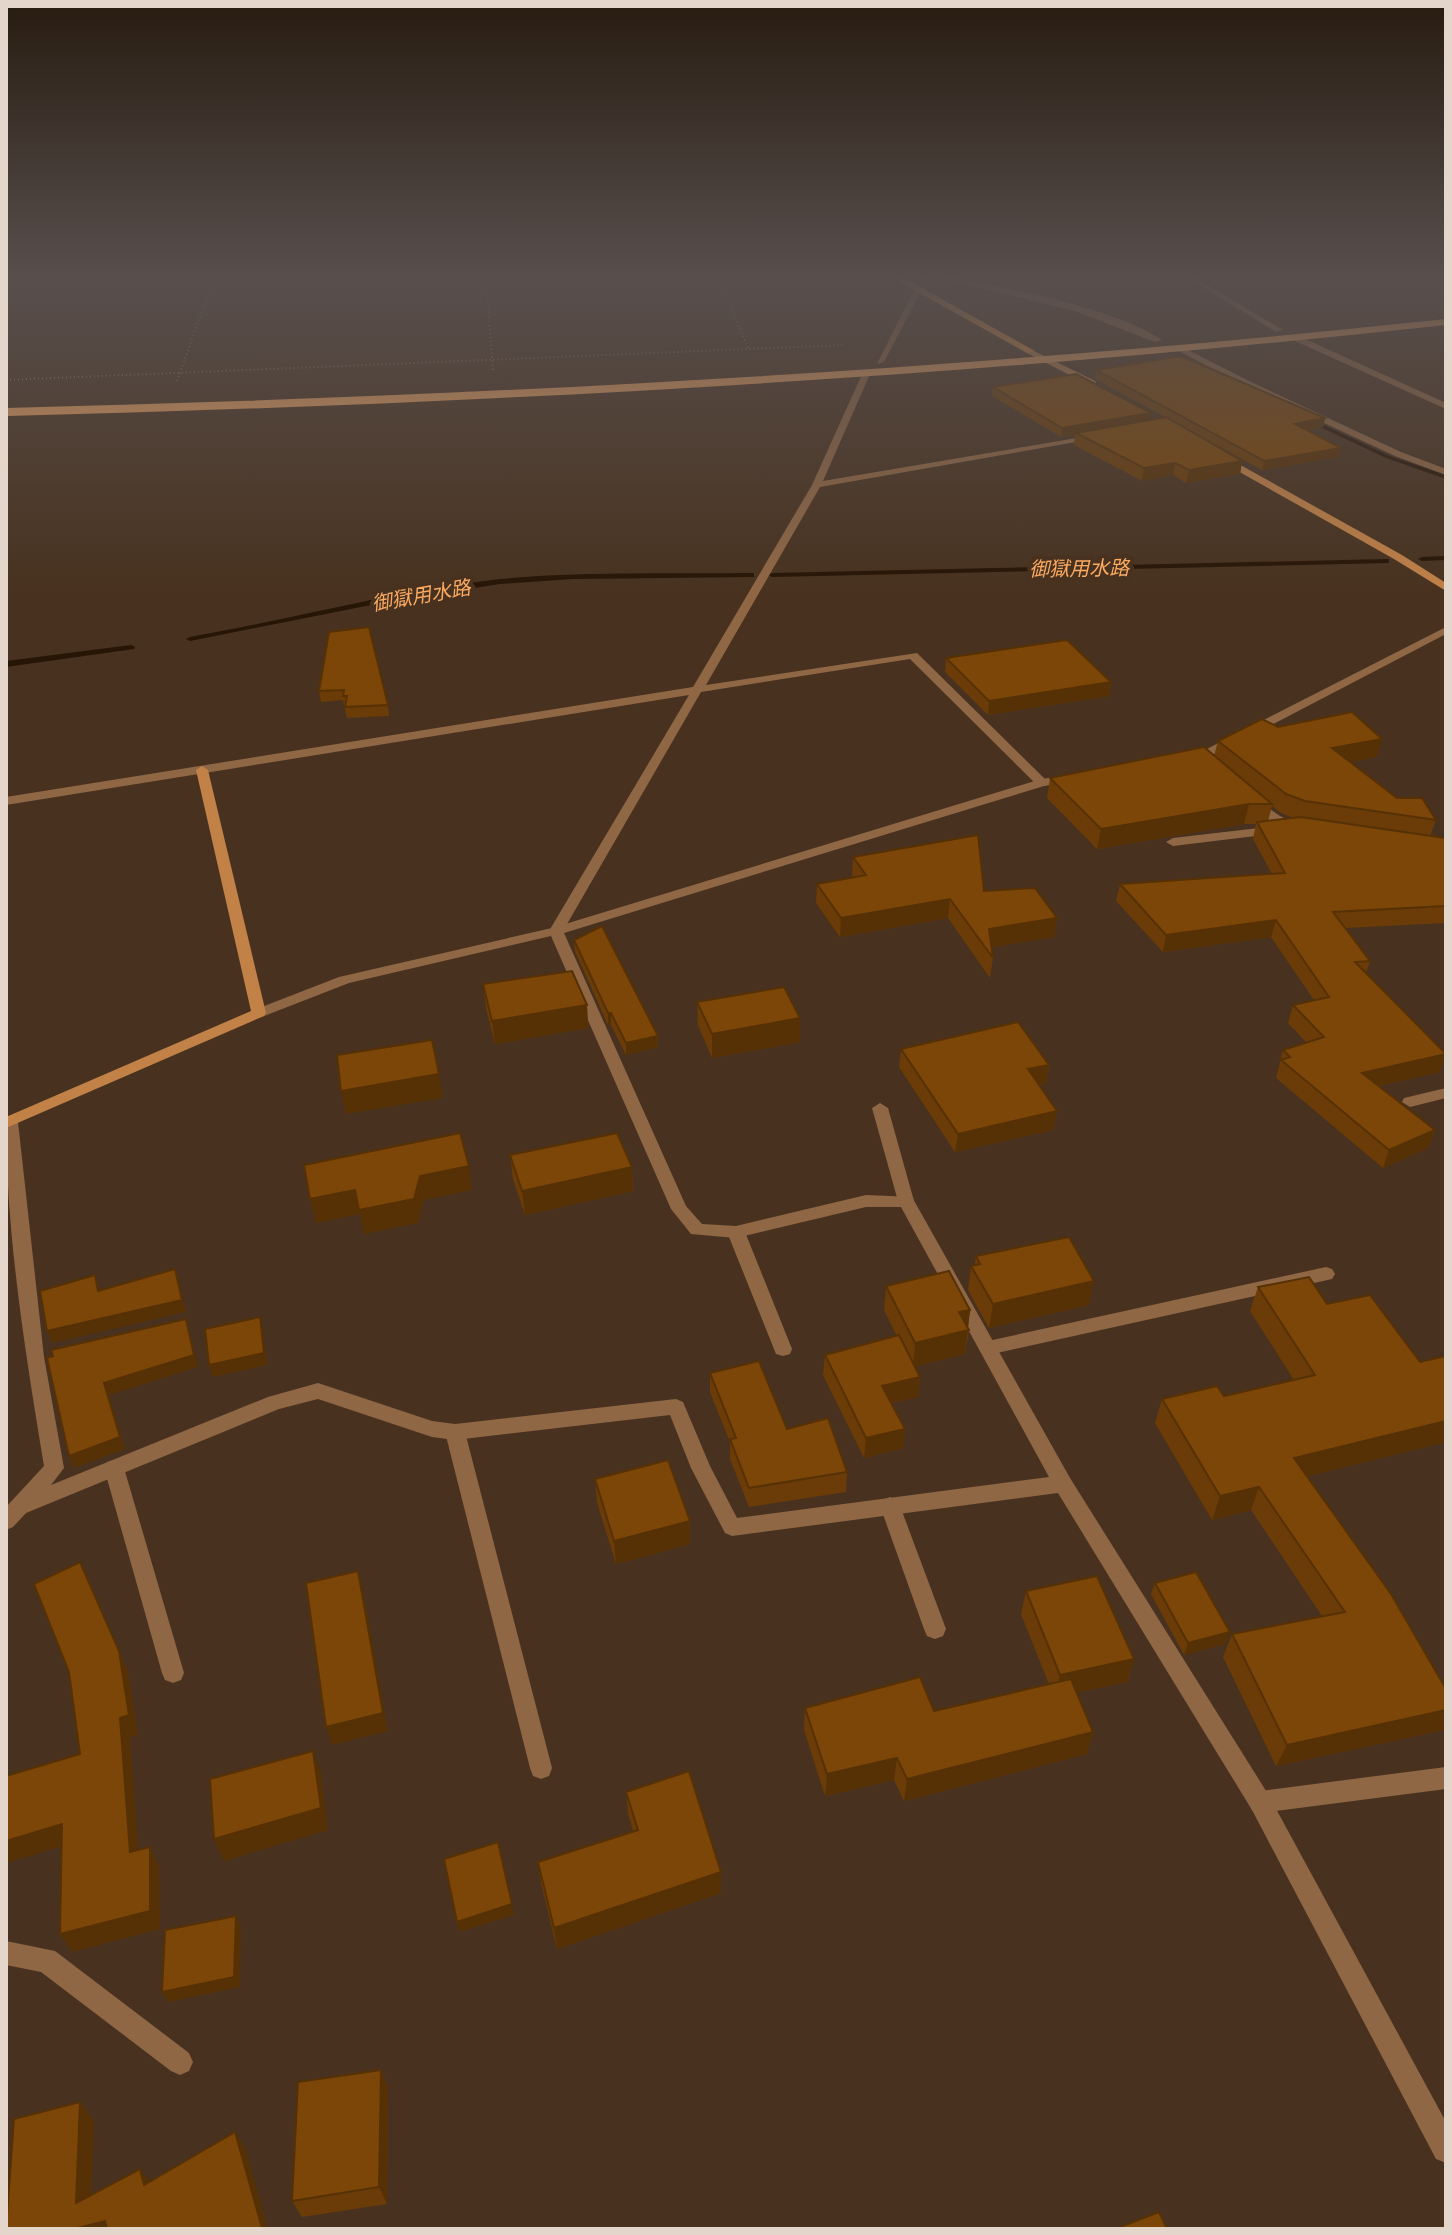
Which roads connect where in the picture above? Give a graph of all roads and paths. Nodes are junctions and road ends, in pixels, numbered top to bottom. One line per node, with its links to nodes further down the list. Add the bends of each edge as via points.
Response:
1 (177, 381): 10 (path)
2 (540, 381): 8 (highway)
3 (730, 381): 13 (highway)
4 (863, 381): 17 (street)
5 (1088, 381): 9 (street)
6 (1243, 381): 16 (street)
7 (1391, 381): 12 (street)
8 (492, 384): 10 (highway)
9 (1101, 388)
10 (168, 396): 11 (highway)
11 (6, 400)
12 (1446, 406)
13 (6, 412)
14 (1107, 436): 17 (street)
15 (1216, 454): 18 (street)
16 (1446, 472)
17 (817, 485): 20 (street)
18 (1446, 588)
19 (1446, 630): 21 (street, via 1205,761)
20 (699, 690): 22 (street); 24 (street, via 913,655); 30 (street)
21 (1171, 761)
22 (202, 770): 26 (street); 31 (street)
23 (1085, 775): 24 (street)
24 (1042, 783): 30 (street)
25 (1243, 792): 27 (street, via 1275,819)
26 (6, 801)
27 (1297, 827): 28 (street); 29 (street)
28 (1312, 829)
29 (1173, 842)
30 (556, 931): 31 (street, via 344,980); 37 (street, via 679,1209 697,1230)
31 (259, 1013): 35 (street)
32 (1446, 1093): 33 (street)
33 (1410, 1102)
34 (880, 1108): 36 (street)
35 (8, 1122): 45 (street, via 54,1468)
36 (906, 1201): 37 (street, via 866,1201); 39 (street)
37 (736, 1232): 40 (street)
38 (1326, 1274): 39 (street)
39 (988, 1348): 43 (street)
40 (783, 1349)
41 (455, 1432): 42 (street, via 318,1391 275,1402); 44 (street, via 676,1407 732,1527); 48 (street)
42 (114, 1468): 45 (street); 47 (street)
43 (1063, 1484): 44 (street); 50 (street)
44 (890, 1506): 46 (street)
45 (12, 1514)
46 (935, 1629)
47 (173, 1673)
48 (541, 1768)
49 (1446, 1778): 50 (street)
50 (1260, 1802): 53 (street)
51 (6, 1953): 52 (street, via 46,1960)
52 (180, 2062)
53 (1446, 2149)

